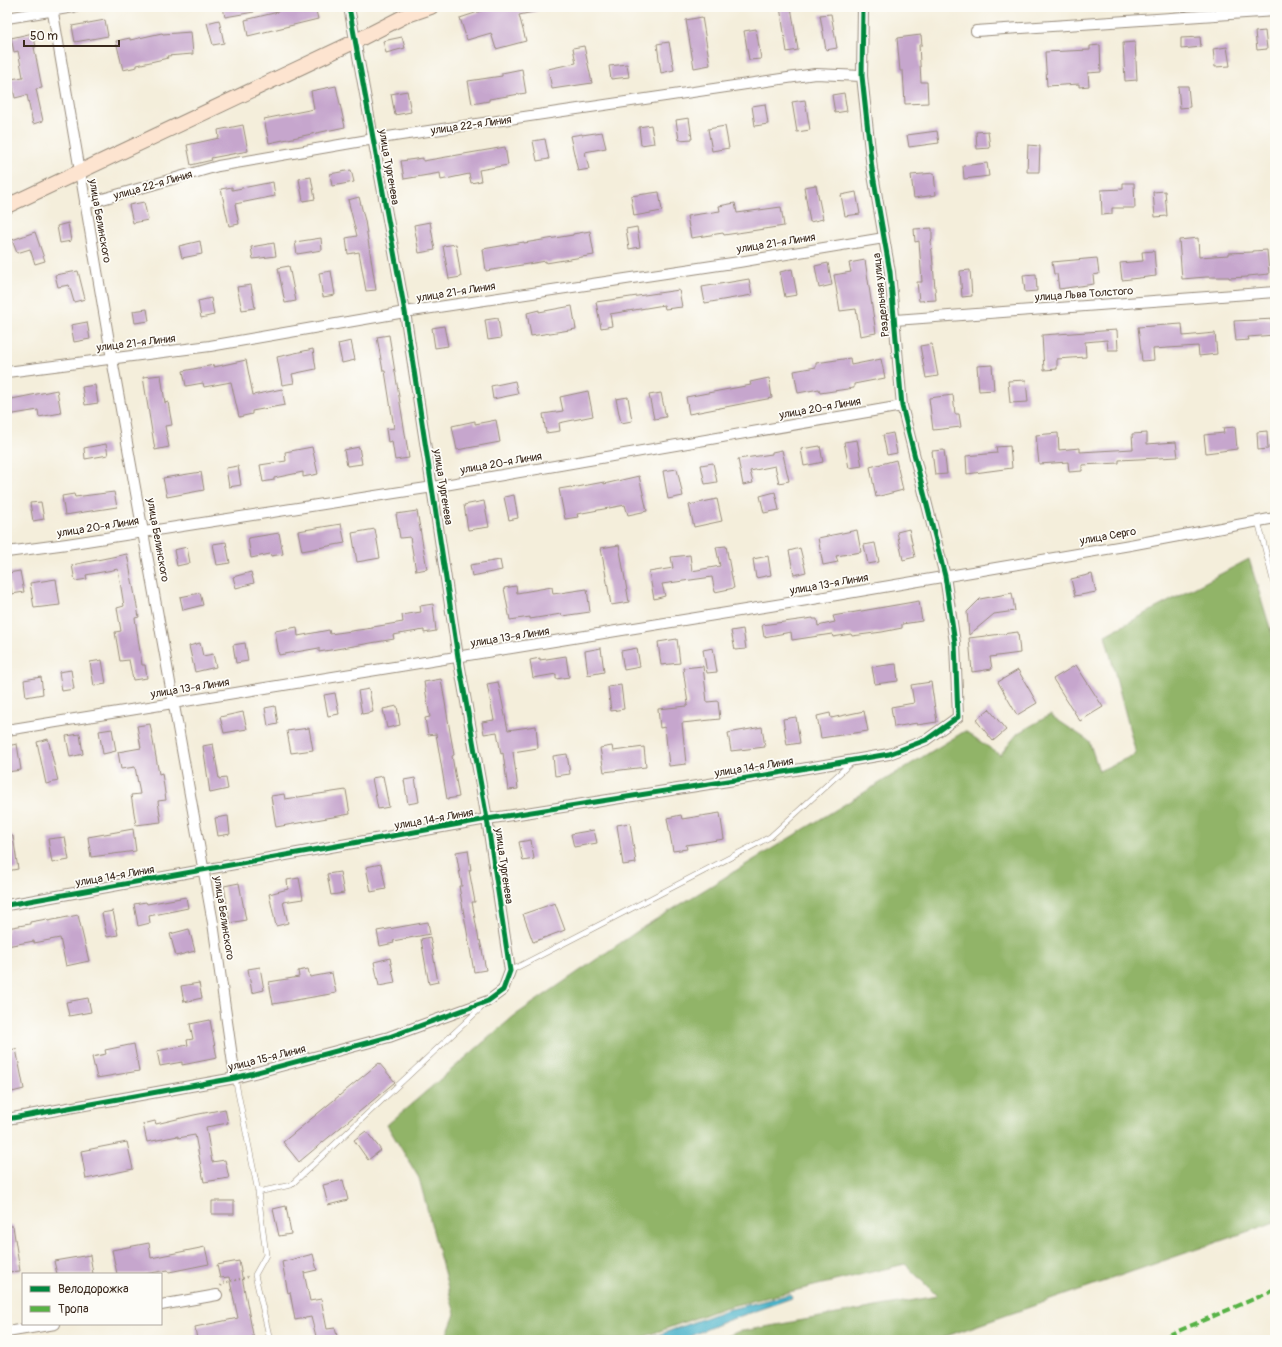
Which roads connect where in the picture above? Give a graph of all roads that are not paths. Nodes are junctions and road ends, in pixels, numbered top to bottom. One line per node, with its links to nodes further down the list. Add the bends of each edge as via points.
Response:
1 (74, 7): 5 (street)
2 (349, 7): 9 (street, улица Тургенева)
3 (430, 7): 9 (main road, via 405,16)
4 (863, 7): 10 (street, Раздельная улица)
5 (52, 9): 7 (street); 12 (street, улица Белинского)
6 (1275, 11): 8 (street)
7 (7, 18)
8 (976, 31)
9 (356, 41): 11 (street, улица Тургенева); 12 (main road)
10 (862, 76): 11 (street, улица 22-я Линия, via 815,74); 15 (street, Раздельная улица, via 872,169)
11 (374, 139): 13 (street, улица 22-я Линия, via 218,166); 17 (street, улица Тургенева)
12 (79, 172): 13 (street, улица Белинского); 14 (main road)
13 (85, 204): 19 (street, улица Белинского)
14 (7, 206)
15 (884, 238): 17 (street, улица 21-я Линия); 18 (street, Раздельная улица)
16 (1275, 292): 18 (street, улица Льва Толстого)
17 (405, 312): 19 (street, улица 21-я Линия, via 210,346); 22 (street, улица Тургенева)
18 (894, 320): 21 (street, Раздельная улица)
19 (112, 359): 20 (street, улица 21-я Линия); 25 (street, улица Белинского)
20 (7, 372)
21 (902, 406): 22 (street, улица 20-я Линия); 27 (street, Раздельная улица)
22 (433, 487): 25 (street, улица 20-я Линия); 29 (street, улица Тургенева)
23 (1275, 518): 24 (street, улица Серго)
24 (1258, 522): 27 (street, улица Серго); 28 (lane)
25 (144, 532): 26 (street, улица 20-я Линия); 30 (street, улица Белинского)
26 (7, 552)
27 (945, 576): 29 (street, улица 13-я Линия); 32 (street, Раздельная улица, via 955,643 958,716 926,740)
28 (1275, 588)
29 (458, 657): 30 (street, улица 13-я Линия); 34 (street, улица Тургенева)
30 (174, 702): 31 (street, улица 13-я Линия); 35 (street, улица Белинского)
31 (7, 730)
32 (889, 754): 33 (street, улица 14-я Линия)
33 (854, 760): 34 (street, улица 14-я Линия); 37 (lane, via 770,836)
34 (487, 819): 35 (street, улица 14-я Линия); 37 (street, улица Тургенева)
35 (204, 870): 36 (street, улица 14-я Линия); 39 (street, улица Белинского, via 214,923)
36 (7, 905)
37 (510, 971): 38 (street, улица 15-я Линия, via 503,990)
38 (488, 1001): 39 (street, улица 15-я Линия, via 390,1037); 41 (lane, via 292,1185)
39 (235, 1078): 40 (street, улица 15-я Линия); 41 (lane)
40 (7, 1119)
41 (258, 1192): 46 (lane, via 266,1255 255,1275)
42 (217, 1295): 43 (street)
43 (162, 1305)
44 (48, 1325): 45 (street)
45 (7, 1332)
46 (270, 1340)

